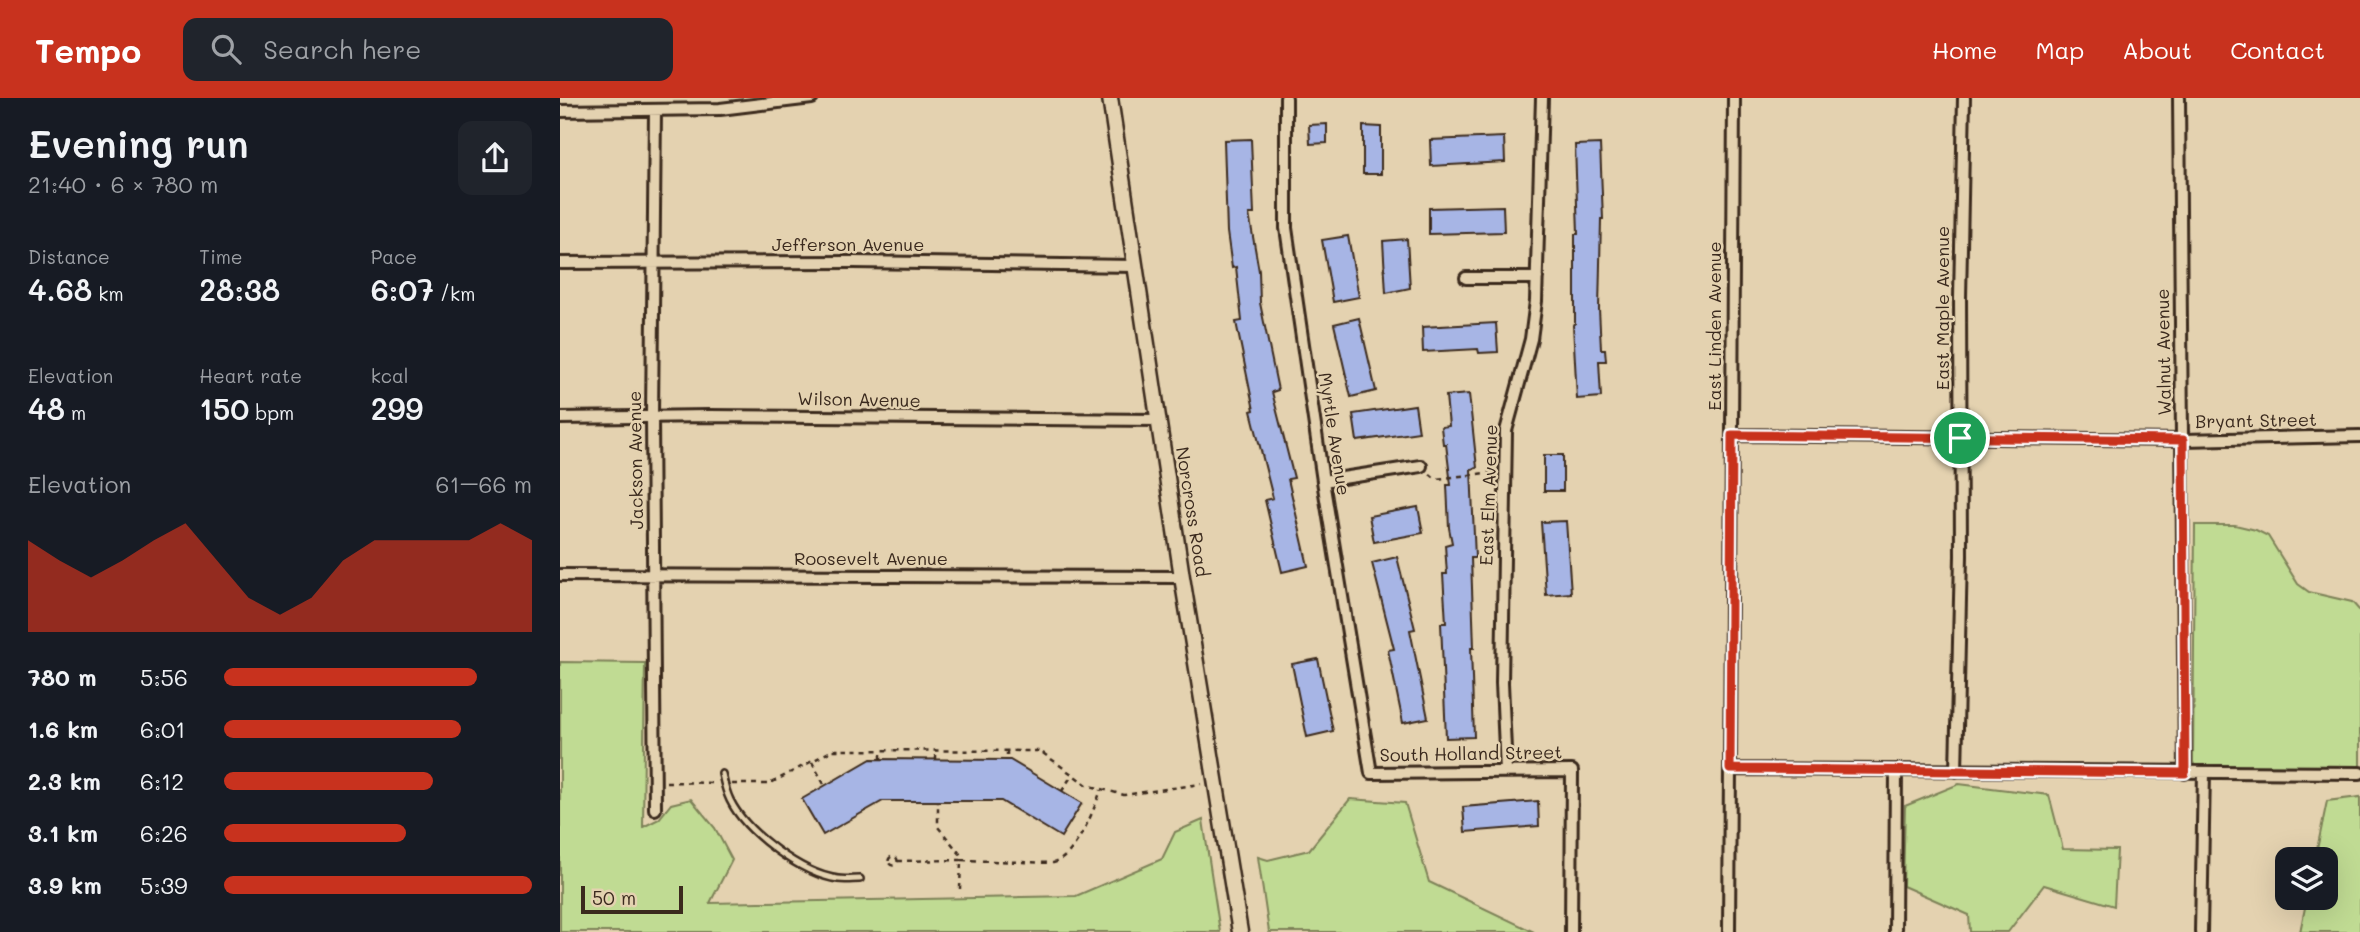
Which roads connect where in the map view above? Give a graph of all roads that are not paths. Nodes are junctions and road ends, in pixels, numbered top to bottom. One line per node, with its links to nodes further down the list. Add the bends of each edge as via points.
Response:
1 (812, 98): 9 (street, via 720,110)
2 (1110, 98): 12 (street, Norcross Road)
3 (1286, 98): 23 (street, Myrtle Avenue, via 1286,228)
4 (1542, 98): 14 (street, East Elm Avenue)
5 (1734, 98): 18 (street, East Linden Avenue)
6 (1964, 98): 20 (street, East Maple Avenue)
7 (2179, 98): 21 (street, Walnut Avenue)
8 (560, 111): 9 (street)
9 (654, 111): 11 (street, Jackson Avenue)
10 (560, 263): 11 (street, Jefferson Avenue)
11 (654, 263): 12 (street, Jefferson Avenue); 15 (street, Jackson Avenue)
12 (1135, 266): 17 (street, Norcross Road)
13 (1466, 278): 14 (street)
14 (1537, 278): 29 (street, East Elm Avenue, via 1531,339 1506,431 1502,683)
15 (652, 416): 16 (street, Wilson Avenue); 17 (street, Wilson Avenue); 25 (street, Jackson Avenue)
16 (560, 418)
17 (1158, 420): 26 (street, Norcross Road)
18 (1732, 435): 20 (street, Bryant Street); 27 (street, East Linden Avenue)
19 (2360, 436): 21 (street, Bryant Street)
20 (1960, 438): 21 (street, Bryant Street); 30 (street, East Maple Avenue)
21 (2183, 440): 33 (street, Walnut Avenue)
22 (1421, 466): 23 (street)
23 (1323, 481): 32 (street, Myrtle Avenue)
24 (560, 575): 25 (street, Roosevelt Avenue)
25 (654, 575): 26 (street, Roosevelt Avenue); 36 (street, Jackson Avenue)
26 (1182, 578): 38 (street, Norcross Road)
27 (1730, 769): 28 (street); 40 (street, East Linden Avenue)
28 (1896, 770): 30 (street); 41 (street)
29 (1507, 771): 32 (street, South Holland Street); 39 (street, South Holland Street, via 1572,771)
30 (1955, 771): 33 (street)
31 (2203, 772): 33 (street); 35 (street); 42 (street)
32 (1371, 773)
33 (2185, 773)
34 (722, 774): 37 (lane, via 730,802 768,844 815,872)
35 (2360, 774)
36 (655, 809)
37 (860, 879)
38 (1240, 932)
39 (1571, 932)
40 (1729, 932)
41 (1895, 932)
42 (2201, 932)

